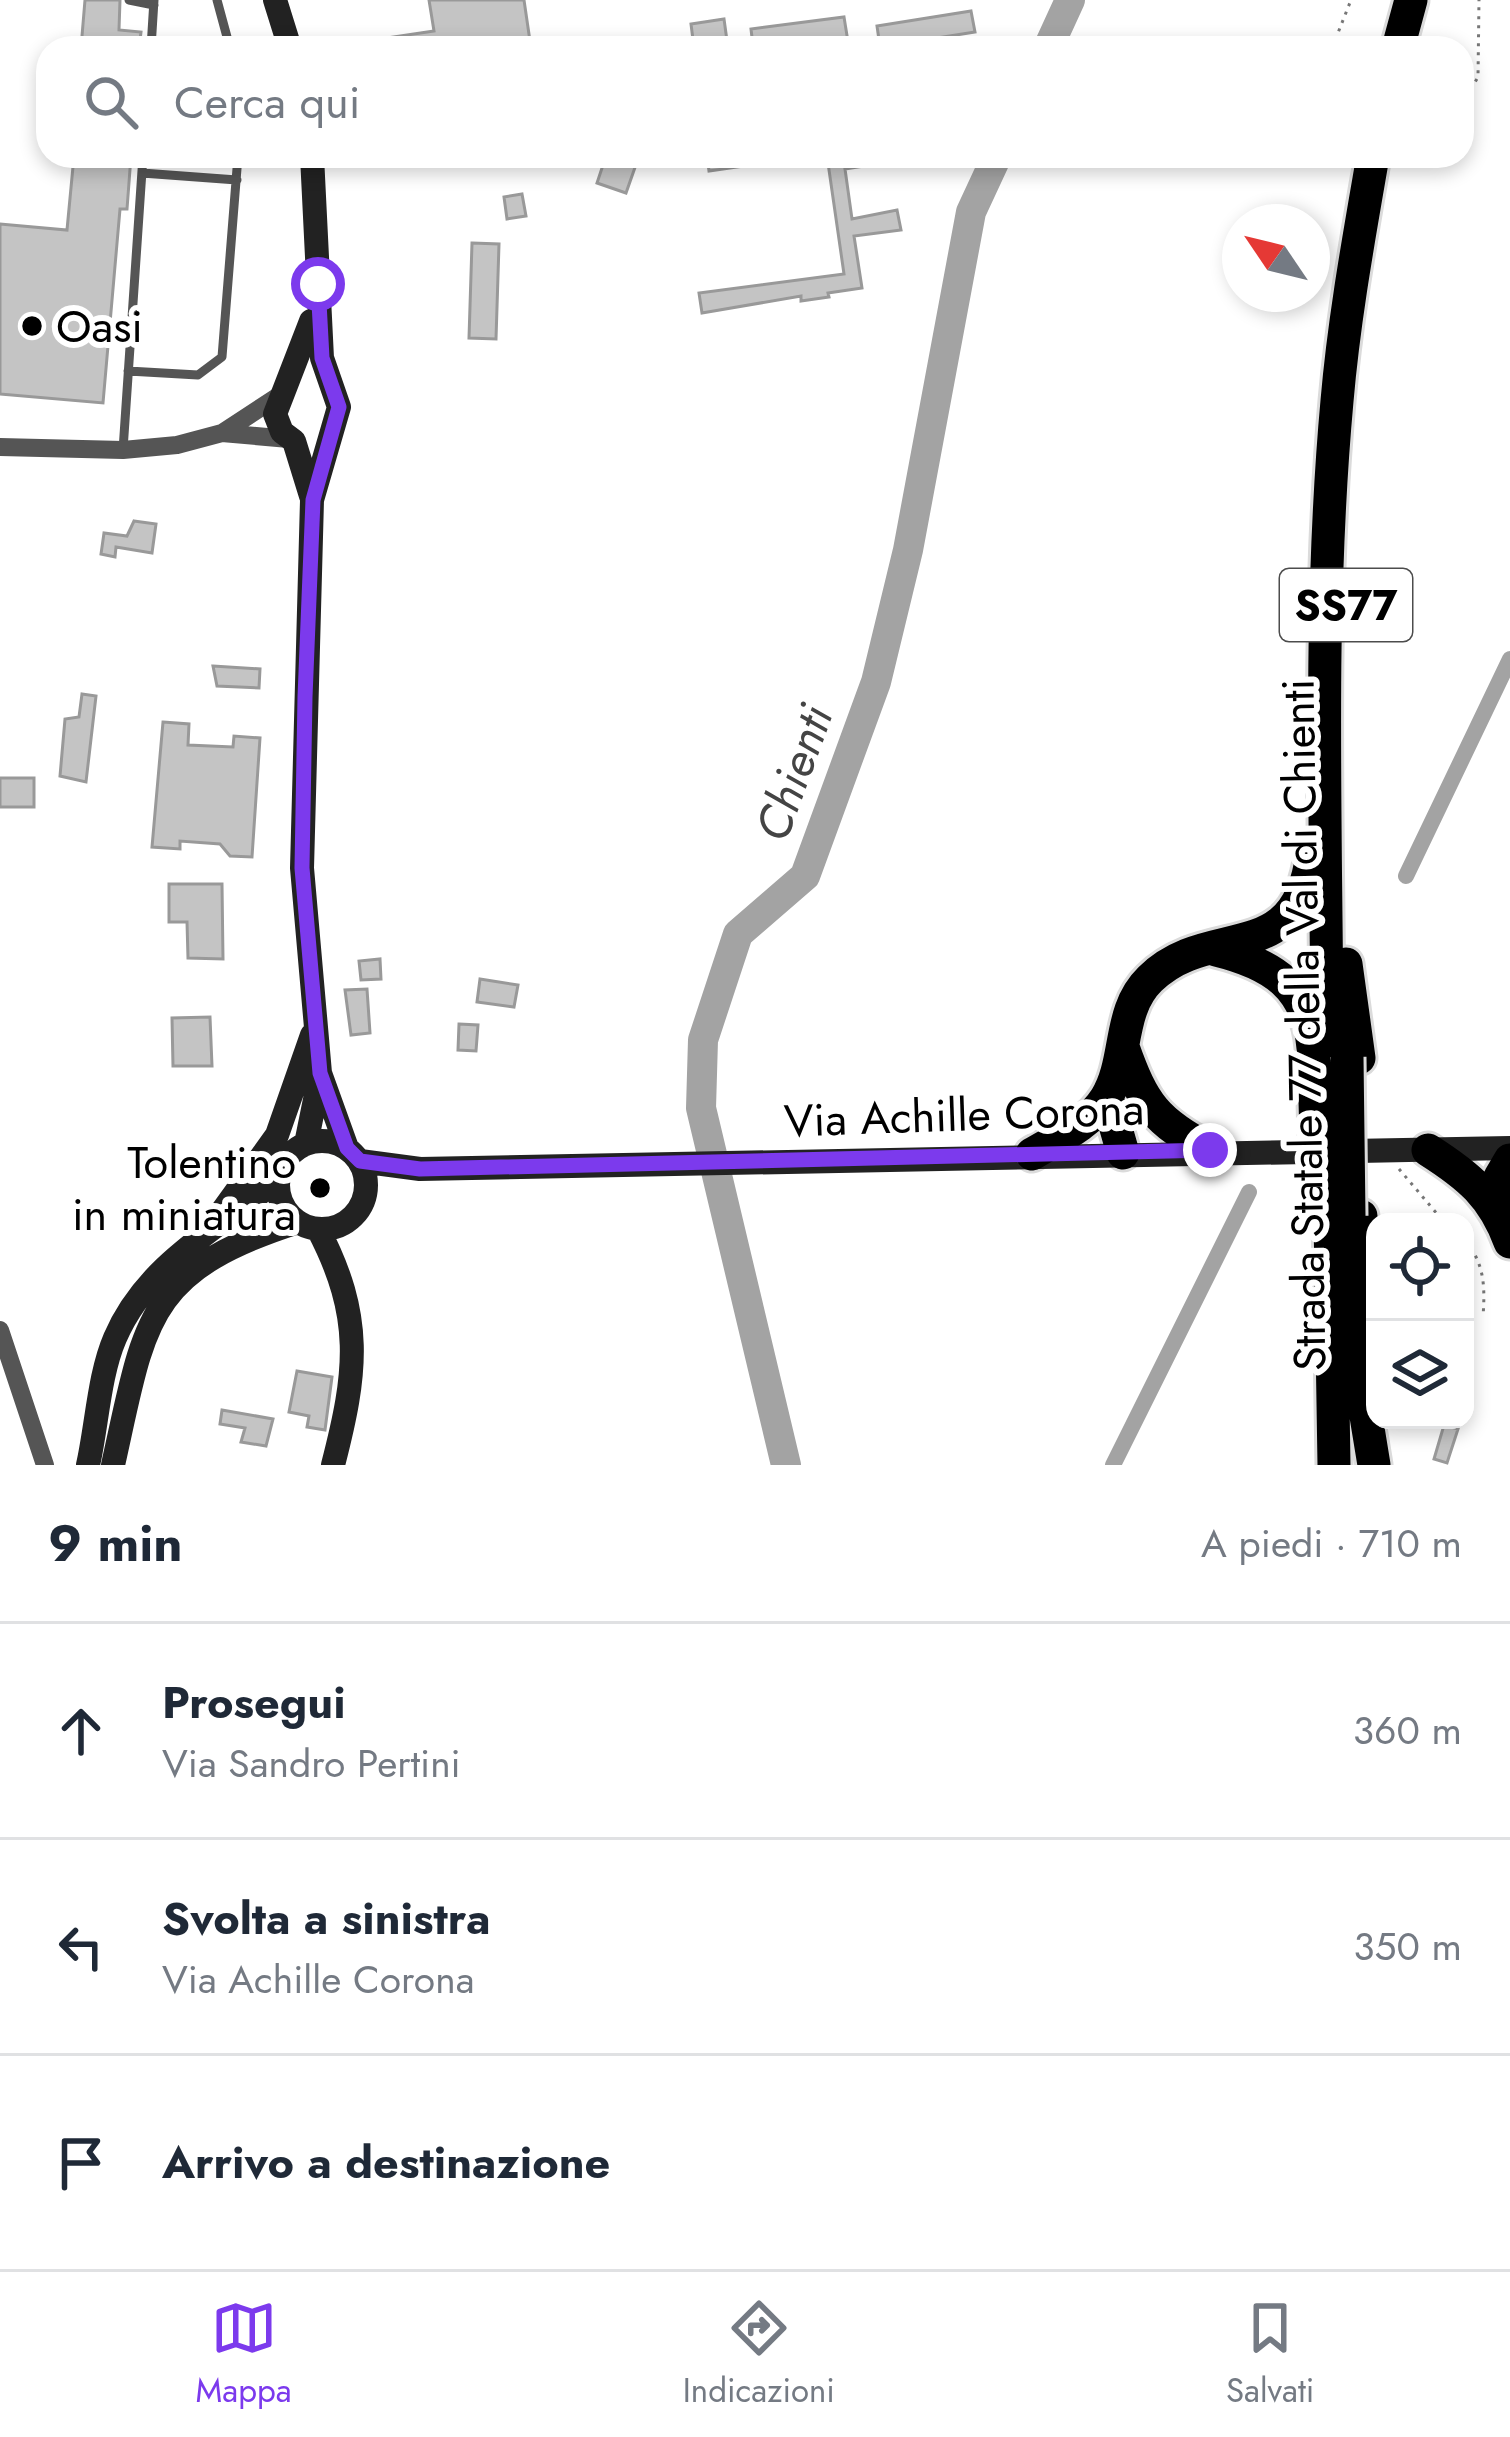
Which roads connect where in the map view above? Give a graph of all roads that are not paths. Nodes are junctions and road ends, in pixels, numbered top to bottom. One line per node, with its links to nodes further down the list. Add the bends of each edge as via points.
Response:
1 (129, 0): 6 (lane)
2 (217, 0): 8 (lane)
3 (275, 0): 9 (main road)
4 (1411, 0): 10 (highway)
5 (1431, 0): 11 (highway)
6 (154, 3): 7 (lane)
7 (152, 36)
8 (227, 36)
9 (286, 36)
10 (1401, 36)
11 (1421, 36)
12 (142, 168): 17 (lane)
13 (238, 168): 18 (lane)
14 (313, 168): 19 (main road)
15 (1371, 168): 29 (highway, Strada Statale 77 della Val di Chienti / SS77, via 1337,398)
16 (1391, 168): 33 (highway, Strada Statale 77 della Val di Chienti / SS77, via 1351,468 1346,964)
17 (142, 173): 18 (lane); 20 (lane)
18 (237, 180): 20 (lane, via 222,356 198,375)
19 (318, 284): 21 (main road); 22 (main road, via 307,342)
20 (128, 371): 27 (lane)
21 (330, 389): 22 (main road, via 313,380); 24 (main road, via 339,417)
22 (282, 392): 23 (street); 25 (main road, via 277,424)
23 (222, 433): 25 (street); 27 (street)
24 (330, 435): 25 (main road, via 312,444); 28 (main road)
25 (291, 440): 28 (main road)
26 (0, 447): 27 (street)
27 (123, 450)
28 (313, 500): 31 (main road, via 302,868)
29 (1330, 536): 30 (highway, via 1314,612 1309,876 1273,930); 33 (highway, Strada Statale 77 della Val di Chienti / SS77, via 1324,642)
30 (1214, 950): 32 (highway, via 1166,965 1147,981 1126,1019); 33 (highway, via 1265,965 1299,994)
31 (316, 1021): 34 (main road); 51 (main road, via 277,1135)
32 (1124, 1047): 35 (highway); 36 (highway)
33 (1337, 1059): 49 (highway, Strada Statale 77 della Val di Chienti / SS77, bridge)
34 (320, 1073): 37 (main road); 43 (main road)
35 (1107, 1097): 41 (highway); 42 (highway, via 1080,1126)
36 (1142, 1098): 39 (highway, via 1176,1132); 41 (highway)
37 (306, 1144): 43 (main road, via 320,1141); 46 (main road)
38 (1510, 1148): 40 (main road, Via Achille Corona)
39 (1210, 1150): 40 (main road, Via Achille Corona); 41 (main road, Via Achille Corona)
40 (1411, 1150): 47 (highway, via 1473,1178)
41 (1123, 1153): 42 (main road, Via Achille Corona)
42 (1032, 1154): 45 (main road, Via Achille Corona)
43 (353, 1155): 45 (main road, Via Achille Corona); 48 (main road)
44 (1510, 1160): 47 (highway)
45 (420, 1169): 48 (main road, Via Achille Corona)
46 (279, 1178): 50 (main road, via 282,1203); 51 (main road)
47 (1497, 1207): 52 (highway)
48 (358, 1208): 50 (main road); 53 (main road)
49 (1340, 1217): 60 (highway, Strada Statale 77 della Val di Chienti / SS77); 61 (highway, Strada Statale 77 della Val di Chienti / SS77); 62 (highway)
50 (308, 1225): 53 (main road); 55 (main road, via 238,1241 194,1270 158,1308)
51 (195, 1241): 55 (main road, via 136,1296 113,1342)
52 (1510, 1242)
53 (343, 1276): 59 (main road, via 354,1366)
54 (0, 1330): 56 (street)
55 (111, 1417): 57 (main road); 58 (main road)
56 (45, 1465)
57 (88, 1465)
58 (112, 1465)
59 (333, 1465)
60 (1334, 1465)
61 (1353, 1465)
62 (1374, 1465)

